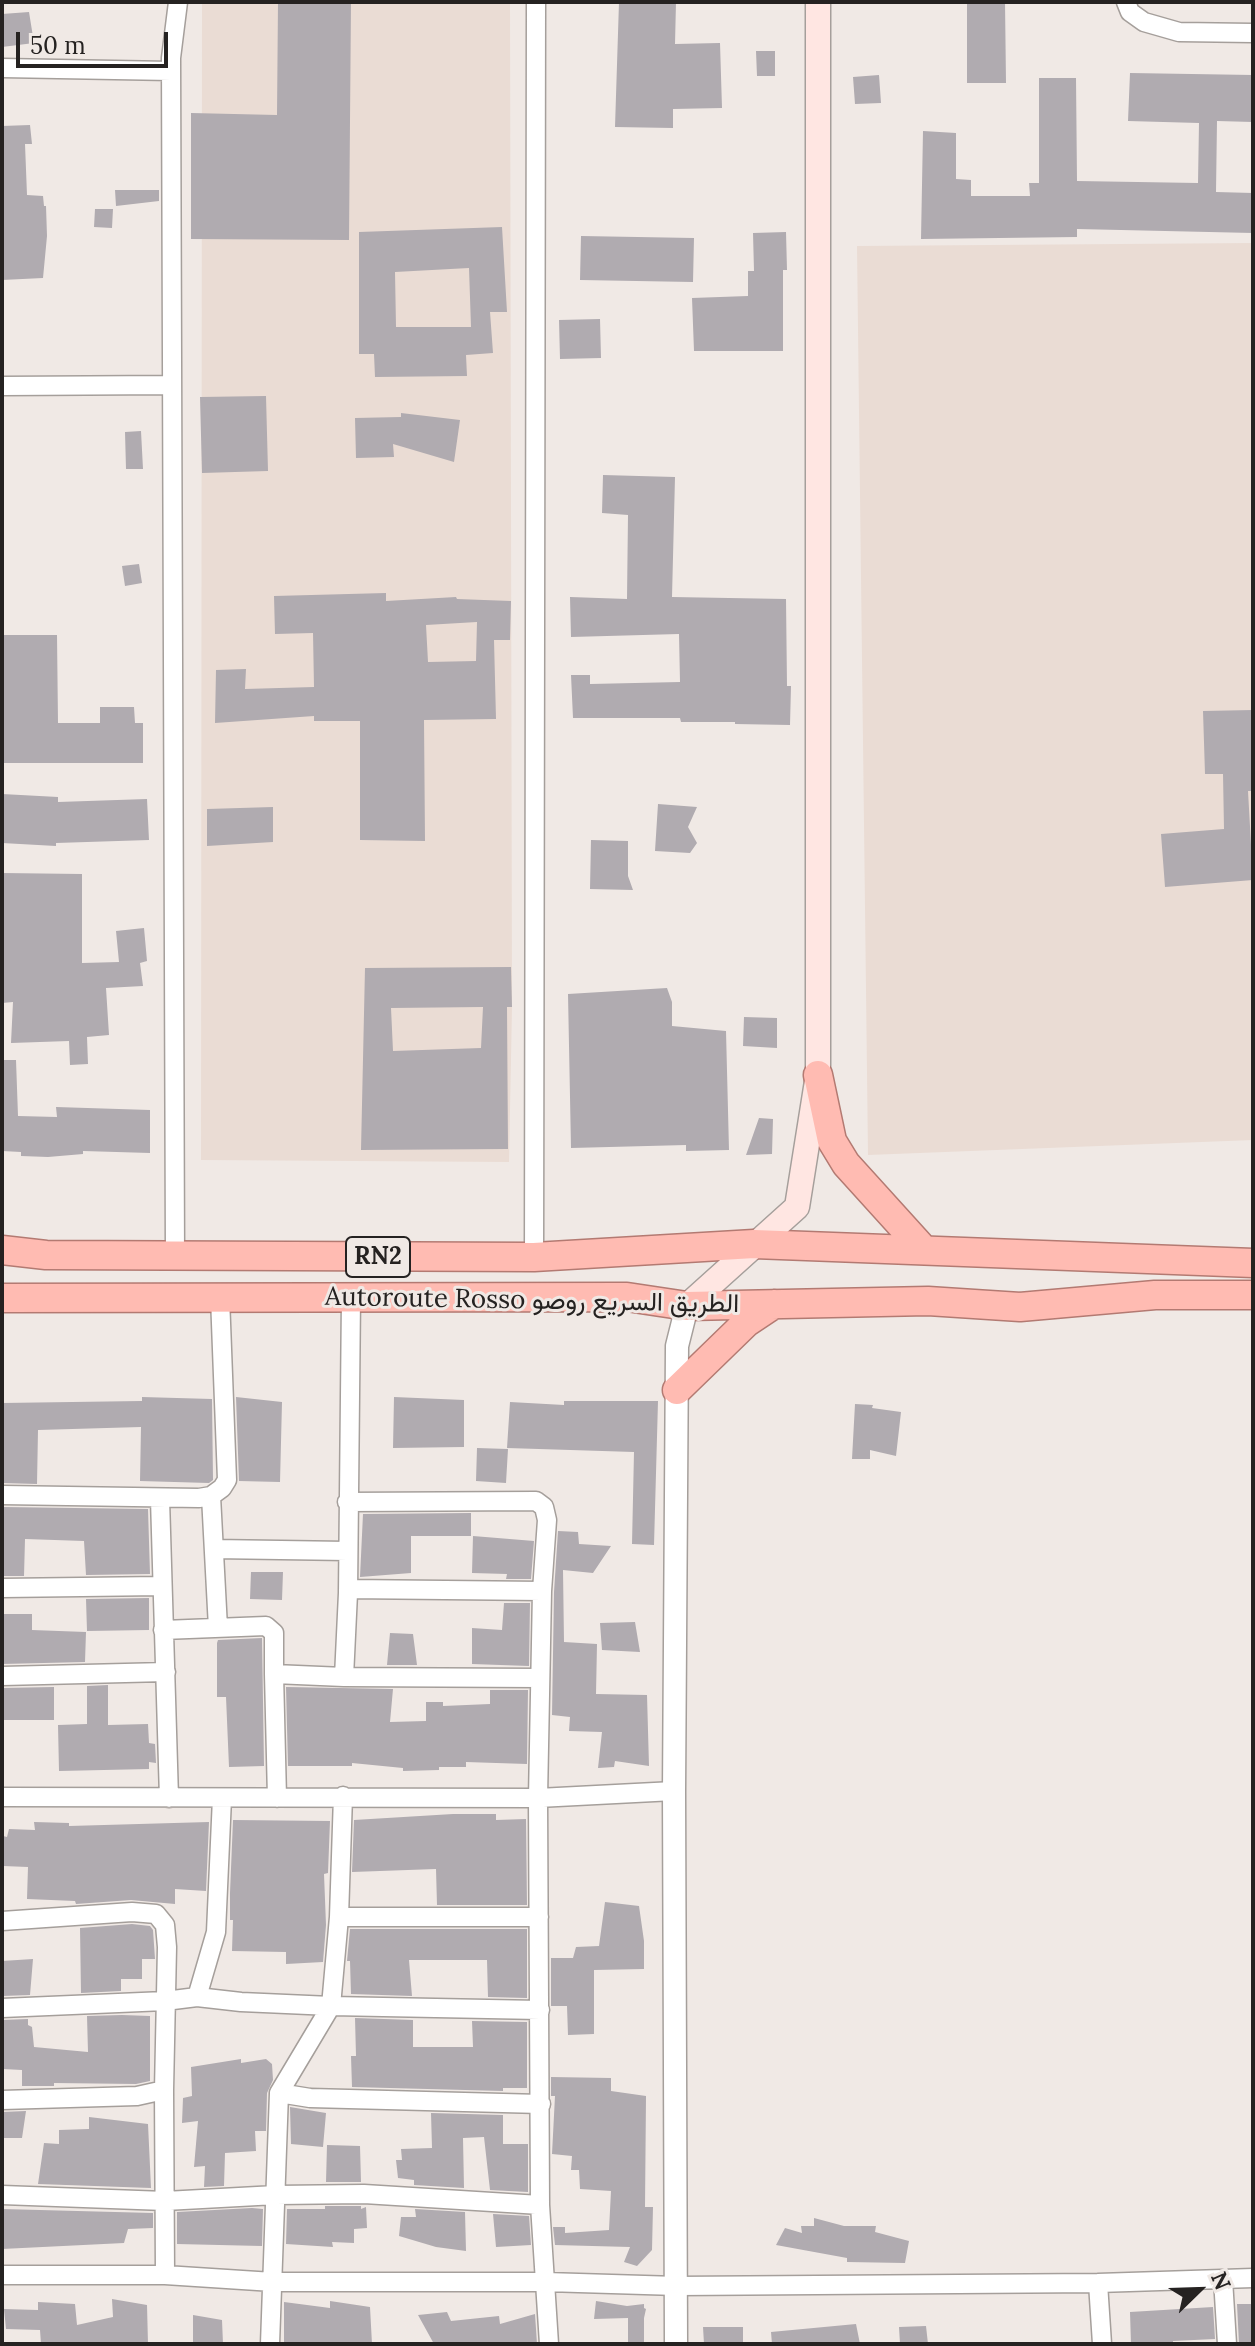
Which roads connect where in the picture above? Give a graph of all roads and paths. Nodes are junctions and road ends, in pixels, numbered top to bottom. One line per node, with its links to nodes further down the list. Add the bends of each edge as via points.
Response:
1 (178, 2): 7 (street)
2 (536, 2): 15 (street)
3 (818, 2): 10 (main road)
4 (1126, 2): 5 (street, via 1144,22 1179,32)
5 (1253, 33)
6 (2, 68): 7 (street)
7 (171, 71): 8 (street)
8 (172, 385): 9 (street); 14 (street)
9 (2, 386)
10 (818, 1075): 11 (main road, via 797,1207); 12 (highway, via 832,1141 846,1164)
11 (754, 1244): 12 (highway, Autoroute Rosso الطريق السريع روصو / RN2); 15 (highway, Autoroute Rosso الطريق السريع روصو / RN2); 22 (main road)
12 (923, 1249): 16 (highway, Autoroute Rosso الطريق السريع روصو / RN2)
13 (2, 1250): 14 (highway, Autoroute Rosso الطريق السريع روصو / RN2)
14 (175, 1256): 15 (highway, Autoroute Rosso الطريق السريع روصو / RN2)
15 (534, 1257)
16 (1253, 1263)
17 (1253, 1295): 21 (highway, Autoroute Rosso الطريق السريع روصو / RN2, via 1155,1295 1020,1307 928,1301)
18 (220, 1297): 19 (highway, Autoroute Rosso الطريق السريع روصو / RN2); 20 (highway, Autoroute Rosso الطريق السريع روصو / RN2); 25 (street, via 227,1480)
19 (351, 1297): 22 (highway, Autoroute Rosso الطريق السريع روصو / RN2, via 627,1297); 27 (street)
20 (2, 1298)
21 (774, 1304): 22 (highway, Autoroute Rosso الطريق السريع روصو / RN2); 23 (highway, via 747,1322)
22 (687, 1306): 23 (street, via 677,1346)
23 (677, 1390): 41 (street)
24 (2, 1495): 26 (street)
25 (211, 1496): 26 (street); 28 (street)
26 (160, 1499): 30 (street)
27 (347, 1502): 29 (street); 33 (street, via 536,1501 547,1520)
28 (214, 1549): 29 (street); 34 (street)
29 (347, 1551): 32 (street)
30 (161, 1586): 31 (street); 35 (street)
31 (2, 1588)
32 (348, 1589): 33 (street); 39 (street)
33 (542, 1591): 40 (street)
34 (218, 1628): 35 (street); 37 (street, via 271,1629)
35 (163, 1630): 36 (street)
36 (166, 1672): 38 (street); 44 (street)
37 (274, 1674): 39 (street); 46 (street)
38 (2, 1676)
39 (344, 1677): 40 (street)
40 (540, 1678): 47 (street)
41 (674, 1791): 47 (street); 71 (street)
42 (343, 1796): 46 (street); 47 (street); 48 (street)
43 (2, 1797): 44 (street)
44 (169, 1798): 45 (street)
45 (222, 1798): 46 (street); 51 (street, via 216,1932)
46 (277, 1798)
47 (538, 1798): 49 (street)
48 (339, 1917): 49 (street); 53 (street)
49 (539, 1917): 55 (street)
50 (2, 1921): 52 (street, via 156,1914 165,1925)
51 (197, 1997): 52 (street); 53 (street)
52 (165, 2001): 54 (street); 56 (street)
53 (331, 2006): 55 (street); 57 (street)
54 (2, 2008)
55 (540, 2010): 59 (street)
56 (164, 2090): 58 (street, via 137,2096); 62 (street)
57 (279, 2093): 59 (street); 61 (street)
58 (2, 2100)
59 (541, 2104): 63 (street)
60 (2, 2195): 62 (street)
61 (276, 2195): 62 (street); 63 (street, via 364,2194); 68 (street)
62 (165, 2201): 65 (street)
63 (540, 2205): 69 (street)
64 (2, 2275): 65 (street)
65 (165, 2275): 68 (street)
66 (1253, 2278): 67 (street)
67 (1223, 2279): 70 (street); 76 (street)
68 (273, 2282): 69 (street); 72 (street)
69 (546, 2282): 71 (street); 73 (street)
70 (1098, 2283): 71 (street); 75 (street)
71 (677, 2286): 74 (street)
72 (270, 2344)
73 (549, 2344)
74 (676, 2344)
75 (1102, 2344)
76 (1227, 2344)

